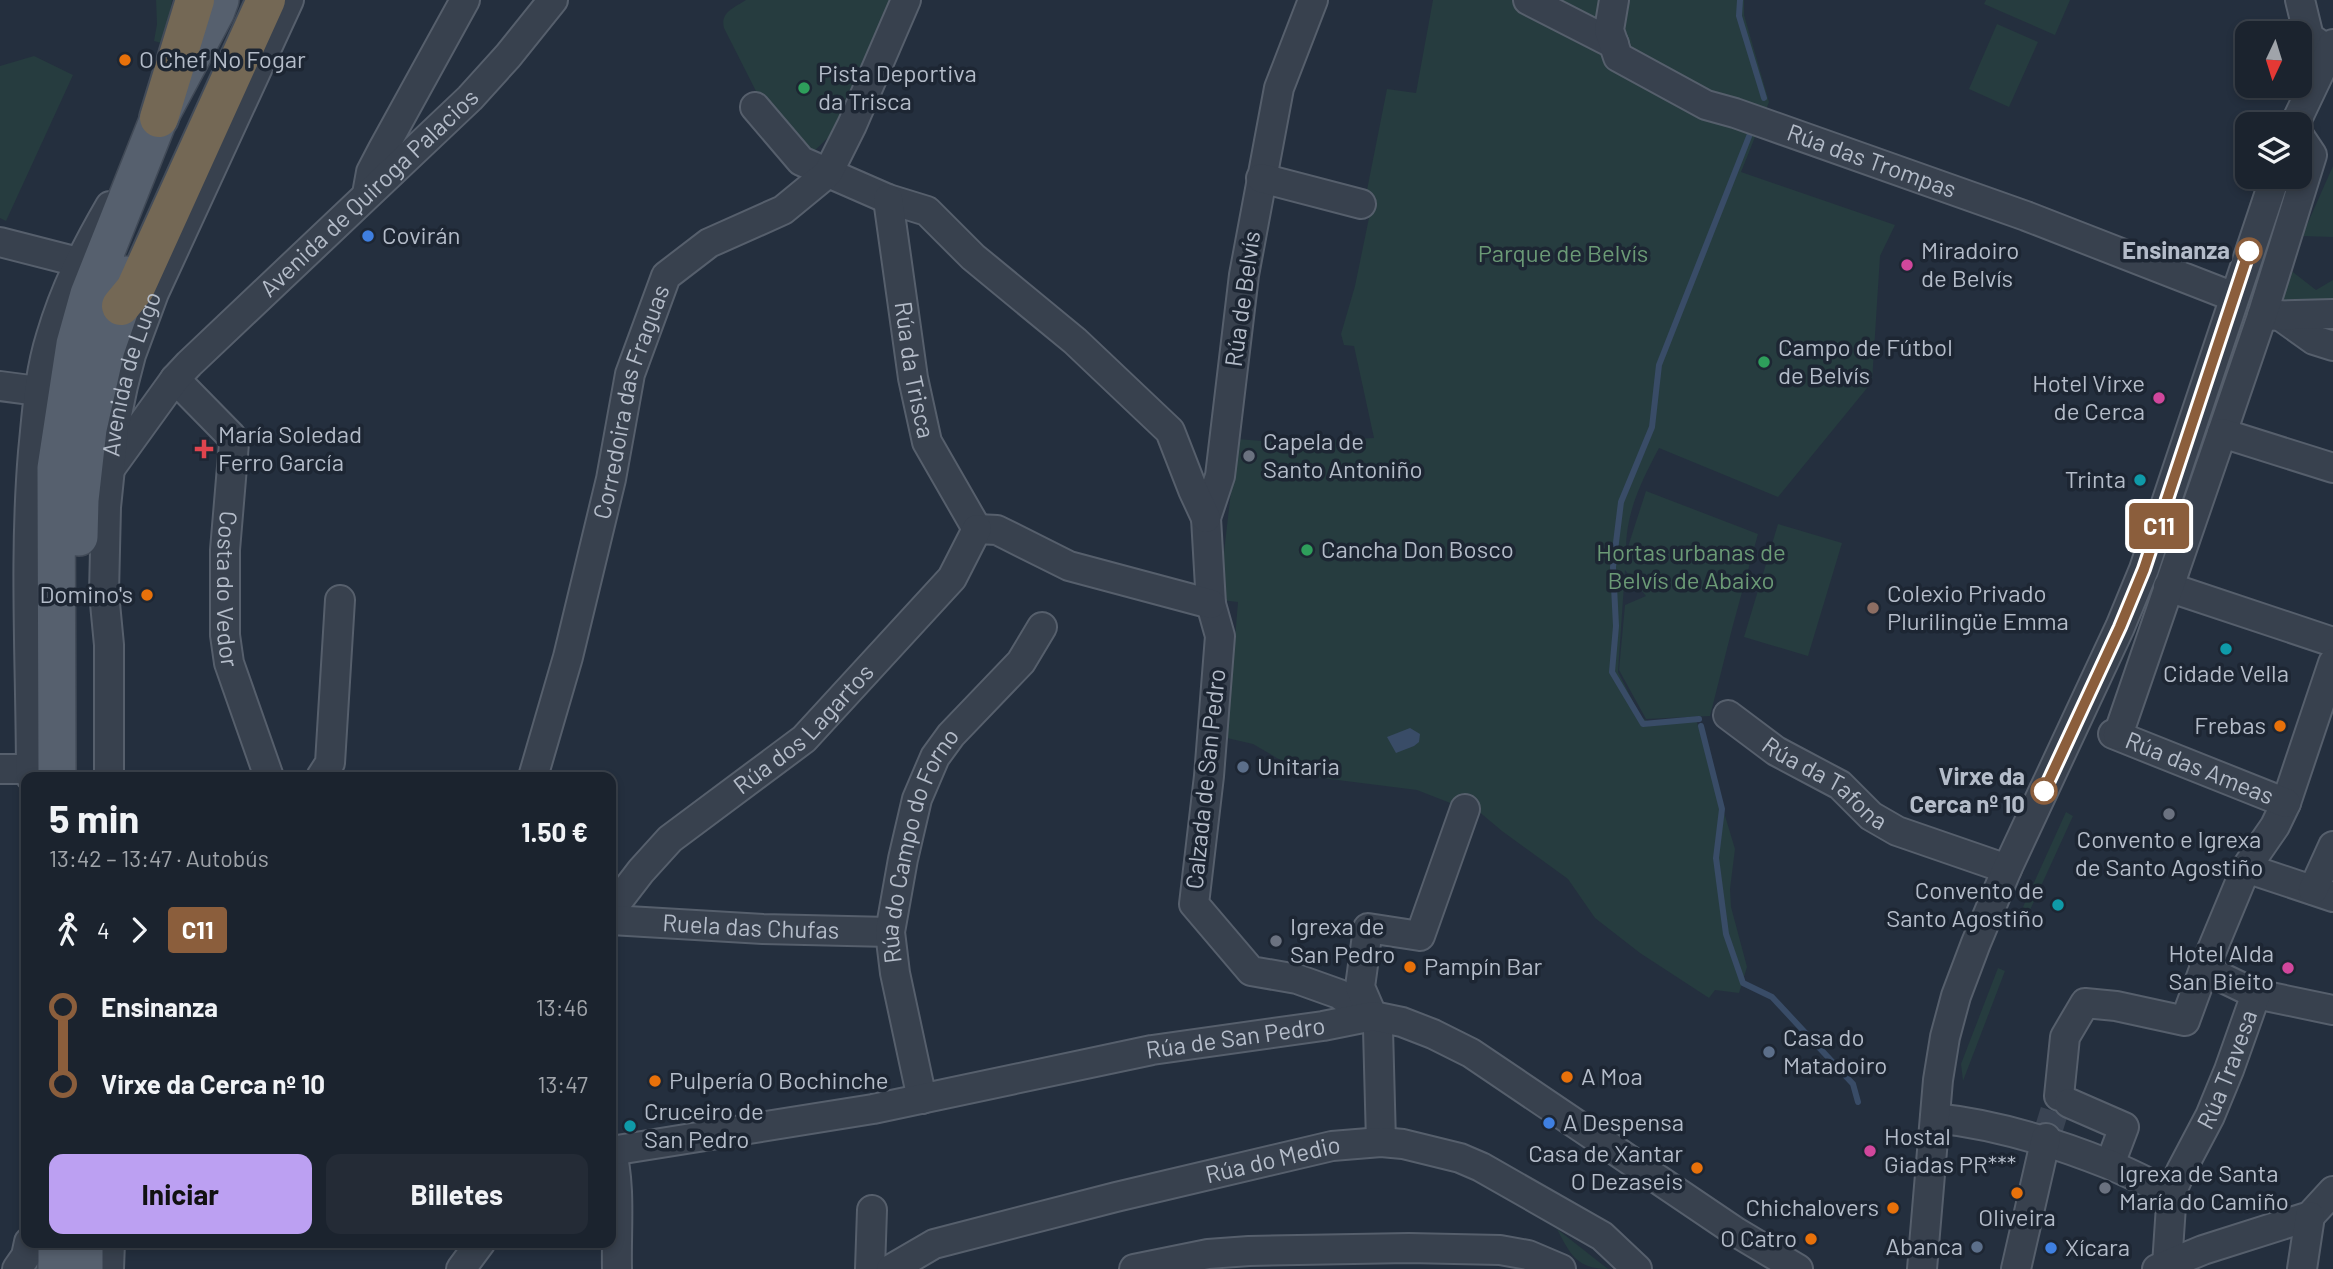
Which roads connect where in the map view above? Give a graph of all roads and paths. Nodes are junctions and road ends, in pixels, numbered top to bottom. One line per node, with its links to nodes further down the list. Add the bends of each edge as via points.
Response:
1 (195, 0): 17 (highway)
2 (220, 0): 17 (main road)
3 (241, 0): 28 (main road, Avenida de Lugo, via 159,179)
4 (266, 0): 28 (highway)
5 (289, 0): 26 (street)
6 (465, 0): 22 (street, via 383,149)
7 (553, 0): 22 (street, Avenida de Quiroga Palacios, via 479,88)
8 (906, 0): 18 (street, Corredoira das Fraguas)
9 (1313, 0): 19 (street, Rúa de Belvís, via 1279,88)
10 (1528, 0): 13 (street, Rúa das Trompas)
11 (1614, 0): 13 (street, via 1609,30)
12 (2300, 0): 14 (street, via 2309,37)
13 (1614, 44): 29 (street, Rúa das Trompas, via 1618,57 1706,105 2026,216)
14 (2331, 48): 16 (street)
15 (755, 107): 18 (street, via 801,161)
16 (2301, 112)
17 (159, 118): 27 (street); 51 (main road, via 89,294 75,344 56,468)
18 (828, 173): 23 (street); 57 (street, Corredoira das Fraguas, via 783,210 709,243 666,276 630,374 611,479)
19 (1261, 177): 24 (street); 40 (street, Rúa de Belvís, via 1244,275 1220,476)
20 (2271, 189): 29 (street)
21 (2303, 189): 31 (street)
22 (367, 195): 33 (street, Avenida de Quiroga Palacios)
23 (888, 199): 40 (street, via 928,211 973,257 1075,341 1170,431); 41 (street, Rúa da Trisca, via 913,378 927,442)
24 (1361, 204)
25 (0, 242): 27 (street)
26 (175, 247): 28 (highway)
27 (78, 262): 36 (street, via 50,338)
28 (138, 283): 35 (street, Avenida de Lugo); 53 (main road, Avenida de Lugo, via 106,349 88,429 80,500)
29 (2234, 297): 62 (street, via 2144,569)
30 (2333, 314): 31 (street)
31 (2271, 316): 32 (street); 37 (street)
32 (2333, 346)
33 (175, 379): 35 (street, Avenida de Quiroga Palacios, via 154,393 133,392); 39 (street, Avenida de Quiroga Palacios); 55 (street, Costa do Vedor, via 234,443 225,550 226,649)
34 (0, 386): 36 (street)
35 (123, 386): 39 (street, Avenida de Lugo)
36 (38, 391): 52 (street, via 29,522)
37 (2222, 433): 38 (street); 42 (street)
38 (2333, 468)
39 (108, 471): 54 (street, Avenida de Lugo, via 104,593 109,645)
40 (1206, 518): 44 (street, Rúa de Belvís)
41 (977, 529): 44 (street, via 997,530 1069,566); 64 (street, Rúa dos Lagartos, via 952,578 804,739 670,839)
42 (2168, 587): 46 (street); 59 (street, Rúa das Ameas, via 2116,734)
43 (340, 600): 56 (street, via 330,762)
44 (1212, 604): 70 (street, Calzada de San Pedro, via 1220,636 1194,905 1251,971 1297,979 1339,994)
45 (1042, 627): 66 (street, Rúa do Campo do Forno, via 1021,662 935,757 917,799)
46 (2333, 642)
47 (2333, 663): 59 (street, Rúa das Ameas)
48 (1728, 715): 62 (street, Rúa da Tafona, via 1776,751 1840,785 1871,816 1897,831)
49 (0, 769): 50 (street)
50 (23, 772)
51 (39, 772)
52 (39, 772)
53 (80, 772)
54 (109, 772)
55 (267, 772)
56 (324, 772)
57 (534, 772)
58 (1465, 809): 70 (street, via 1420,936 1368,928 1360,987)
59 (2280, 814): 61 (street)
60 (2333, 846): 63 (street)
61 (2246, 868): 63 (street); 67 (street)
62 (2007, 869): 72 (street, via 1950,1018)
63 (2323, 894)
64 (616, 904)
65 (616, 920): 66 (street, Ruela das Chufas)
66 (890, 932): 71 (street, Rúa do Campo do Forno)
67 (2204, 968): 68 (street); 76 (street, via 2185,1021 2085,1003 2065,1037 2064,1099 2124,1127)
68 (2256, 994): 69 (street); 79 (street, Rúa Travesa, via 2215,1105)
69 (2326, 1011)
70 (1373, 1016): 71 (street, Rúa de San Pedro, via 1153,1050); 74 (street, via 1378,1029); 86 (street, Rúa de San Pedro, via 1402,1022 1471,1053)
71 (922, 1099): 75 (street, Rúa de San Pedro)
72 (1935, 1118): 73 (street); 98 (street)
73 (2045, 1140): 76 (street); 99 (street)
74 (1381, 1142): 93 (street, Rúa do Medio, via 1332,1146 999,1227 934,1244); 96 (street, Rúa do Medio, via 1460,1158 1481,1167 1602,1236)
75 (616, 1149)
76 (2110, 1164): 79 (street)
77 (616, 1190): 91 (street)
78 (2333, 1191): 81 (street)
79 (2172, 1194): 87 (street, Rúa Travesa)
80 (872, 1210): 92 (street)
81 (2310, 1216): 87 (street); 100 (street)
82 (83, 1248): 88 (main road)
83 (110, 1248): 89 (street)
84 (477, 1248): 90 (street)
85 (1205, 1261): 94 (street); 95 (street, via 1249,1251 1500,1250 1528,1255)
86 (1763, 1261): 97 (street, Rúa de San Pedro)
87 (2162, 1267)
88 (84, 1269)
89 (109, 1269)
90 (461, 1269)
91 (617, 1269)
92 (870, 1269)
93 (891, 1269)
94 (1134, 1269)
95 (1561, 1269)
96 (1637, 1269)
97 (1798, 1269)
98 (1923, 1269)
99 (2016, 1269)
100 (2302, 1269)

